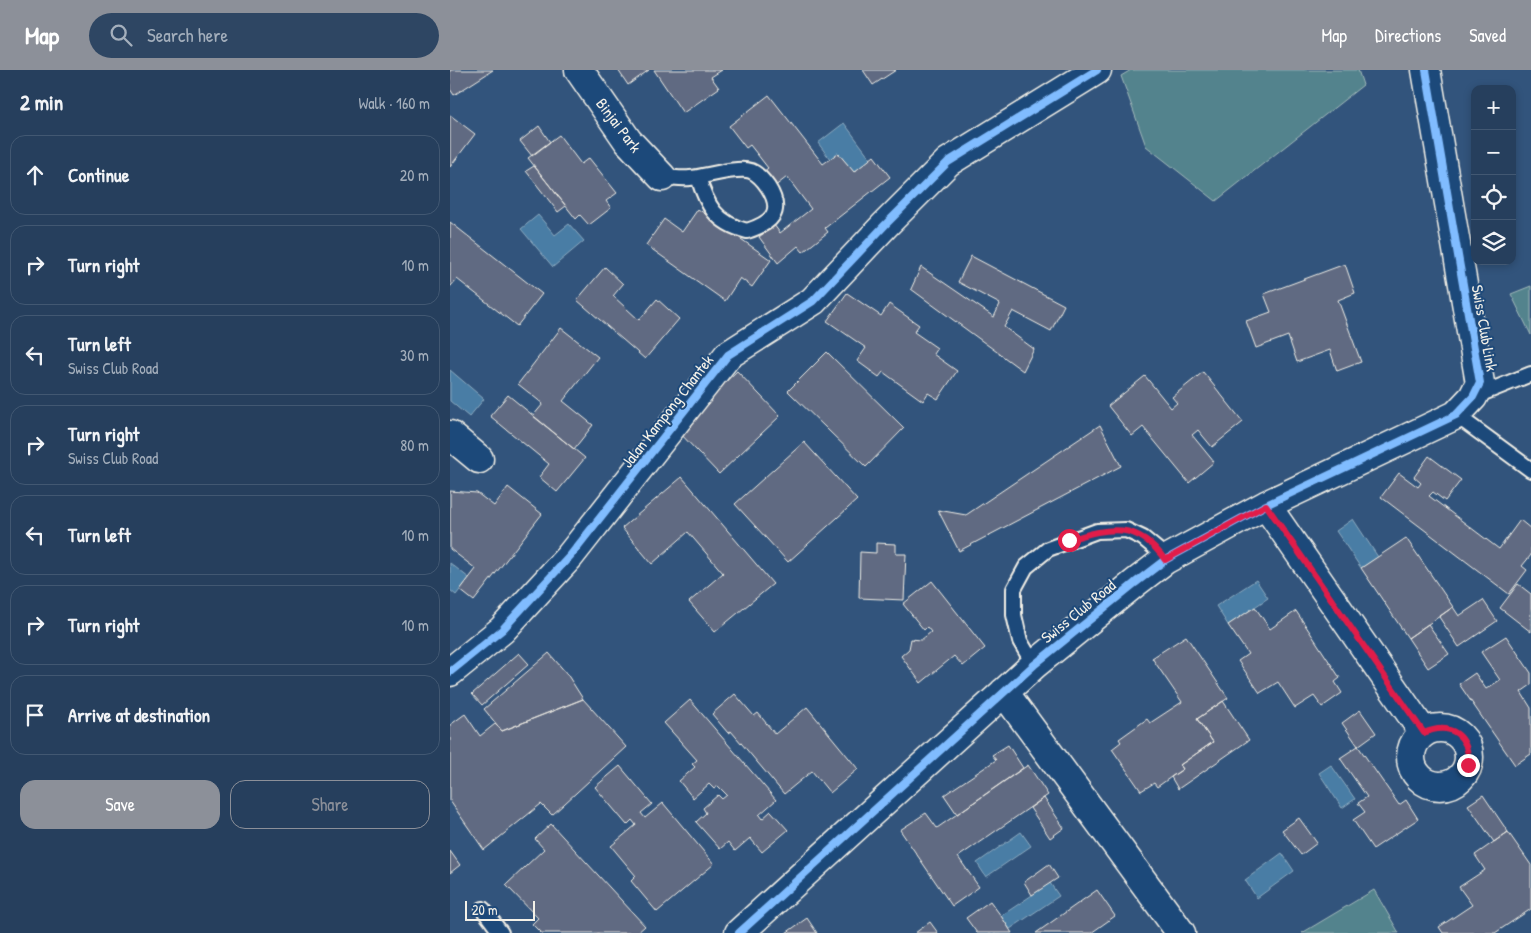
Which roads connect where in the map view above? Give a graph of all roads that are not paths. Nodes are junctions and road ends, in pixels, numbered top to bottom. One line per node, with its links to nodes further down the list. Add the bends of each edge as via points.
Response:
1 (579, 70): 4 (street, Binjai Park, via 628,142)
2 (1097, 70): 14 (street, Jalan Kampong Chantek, via 948,162 812,301 728,355 570,556 502,630)
3 (1426, 70): 7 (street, Swiss Club Link)
4 (662, 177): 5 (lane)
5 (698, 177): 5 (lane, via 750,171 760,177 772,194 775,214 768,223 748,231 729,225 709,205)
6 (1531, 374): 7 (lane)
7 (1470, 398): 10 (lane); 11 (street, Swiss Club Road)
8 (450, 435): 9 (street)
9 (479, 459)
10 (1531, 470)
11 (1266, 505): 12 (street, Swiss Club Road); 16 (street)
12 (1165, 560): 13 (street, Swiss Club Road); 13 (lane, via 1144,538 1126,530 1097,531 1048,549 1026,567 1014,589 1014,615 1020,641)
13 (1034, 665): 15 (street, Swiss Club Road)
14 (452, 667)
15 (1004, 692): 19 (street, Swiss Club Road); 20 (street)
16 (1424, 733)
17 (483, 909): 18 (lane)
18 (501, 933)
19 (739, 933)
20 (1181, 933)

